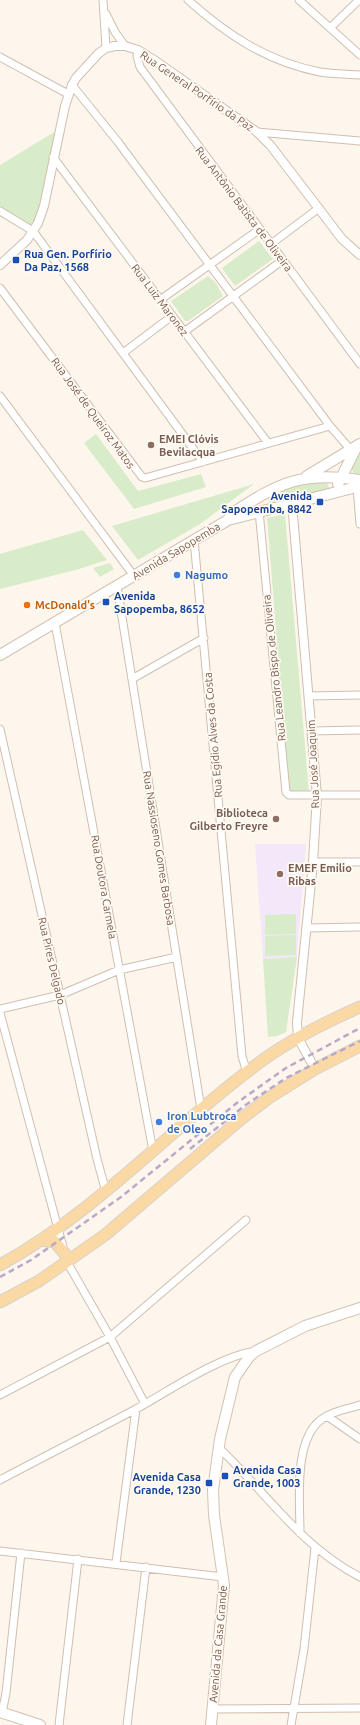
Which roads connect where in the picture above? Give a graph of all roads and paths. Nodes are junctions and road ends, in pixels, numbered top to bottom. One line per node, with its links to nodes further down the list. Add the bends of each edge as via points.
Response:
1 (103, 0): 5 (street)
2 (188, 0): 12 (street, via 222,29 268,56 321,72)
3 (299, 0): 6 (street)
4 (359, 0): 6 (street)
5 (105, 12): 7 (street); 8 (street)
6 (330, 28): 10 (street)
7 (125, 46): 8 (street, Rua General Porfírio da Paz); 9 (street, Rua General Porfírio da Paz)
8 (106, 48): 13 (street, via 92,60)
9 (138, 50): 15 (street, Rua General Porfírio da Paz); 20 (street, Rua Antônio Batista de Oliveira, via 140,67)
10 (360, 55)
11 (0, 56): 14 (street)
12 (360, 75)
13 (72, 85): 14 (street); 26 (street)
14 (68, 94): 17 (street)
15 (256, 132): 16 (street); 18 (street, Rua General Porfírio da Paz, via 271,146)
16 (360, 141)
17 (53, 157): 21 (street, via 44,206); 29 (street, Rua Luiz Maronez)
18 (319, 208): 22 (street); 23 (street, Rua General Porfírio da Paz, via 342,239)
19 (0, 211): 21 (street)
20 (260, 230): 22 (street, Rua Antônio Batista de Oliveira); 26 (street)
21 (33, 231): 25 (street); 32 (street)
22 (271, 244): 24 (street, Rua Antônio Batista de Oliveira)
23 (360, 255)
24 (283, 260): 28 (street); 33 (street, Rua Antônio Batista de Oliveira)
25 (0, 265)
26 (210, 265): 28 (street); 29 (street)
27 (0, 288): 38 (street, Rua José de Queiroz Matos, via 139,475 146,478)
28 (233, 296): 31 (street); 35 (street)
29 (160, 300): 30 (street, Rua Luiz Maronez)
30 (172, 316): 31 (street, Rua Luiz Maronez); 32 (street)
31 (184, 332): 36 (street, Rua Luiz Maronez)
32 (123, 353): 38 (street)
33 (360, 364)
34 (0, 396): 49 (street)
35 (330, 426): 36 (street, Rua José de Queiroz Matos); 37 (street)
36 (268, 443): 38 (street, Rua José de Queiroz Matos)
37 (356, 446): 39 (main road); 40 (main road)
38 (203, 462)
39 (304, 478): 40 (main road, Avenida Sapopemba, via 324,476); 42 (main road, Avenida Sapopemba)
40 (341, 479): 41 (main road, Avenida Sapopemba); 43 (main road)
41 (359, 484): 43 (main road, Avenida Sapopemba); 47 (street)
42 (272, 488): 45 (main road, via 264,501); 46 (main road, Avenida Sapopemba)
43 (324, 495): 44 (main road, Avenida Sapopemba)
44 (292, 503): 45 (main road, Avenida Sapopemba); 56 (street, Rua José Joaquim)
45 (263, 510): 46 (main road, Avenida Sapopemba); 60 (street, Rua Leandro Bispo de Oliveira, via 286,792 289,795)
46 (228, 520): 48 (main road, Avenida Sapopemba)
47 (360, 524)
48 (194, 540): 49 (main road, Avenida Sapopemba); 52 (street, Rua Egídio Alves da Costa)
49 (134, 576): 50 (main road, Avenida Sapopemba)
50 (117, 586): 51 (main road, Avenida Sapopemba); 54 (street, Rua Nassioseno Gomes Barbosa)
51 (55, 623): 53 (main road, Avenida Sapopemba); 67 (street, Rua Doutora Carmela)
52 (204, 638): 54 (street); 75 (street, Rua Egídio Alves da Costa, via 242,1056)
53 (0, 655)
54 (132, 679): 66 (street, Rua Nassioseno Gomes Barbosa)
55 (360, 695): 56 (street)
56 (309, 696): 59 (street, Rua José Joaquim)
57 (0, 729): 68 (street, Rua Pires Delgado)
58 (360, 730): 59 (street)
59 (312, 731): 60 (street, Rua José Joaquim)
60 (318, 796): 61 (street); 62 (street, Rua José Joaquim)
61 (360, 796)
62 (313, 862): 63 (street); 65 (street, Rua José Joaquim)
63 (360, 862)
64 (360, 927): 65 (street)
65 (306, 928): 72 (street, Rua José Joaquim, via 297,1022)
66 (177, 957): 67 (street); 76 (street, Rua Nassioseno Gomes Barbosa)
67 (119, 970): 68 (street); 77 (street, Rua Doutora Carmela)
68 (60, 995): 70 (street); 78 (street, Rua Pires Delgado)
69 (360, 1006): 72 (main road)
70 (0, 1009)
71 (0, 1013): 80 (street)
72 (298, 1038): 74 (street, Rua José Joaquim); 75 (main road)
73 (360, 1046): 74 (main road)
74 (316, 1068): 82 (main road, via 241,1119 105,1235)
75 (246, 1073): 76 (main road)
76 (201, 1109): 77 (main road)
77 (153, 1151): 78 (main road)
78 (106, 1192): 80 (main road)
79 (246, 1220): 86 (street)
80 (58, 1229): 81 (main road); 82 (street)
81 (41, 1240): 82 (main road, via 55,1242); 83 (main road)
82 (66, 1258): 84 (main road, via 39,1281); 86 (street)
83 (0, 1265)
84 (0, 1302)
85 (358, 1311): 87 (main road, Avenida da Casa Grande, via 305,1326)
86 (110, 1337): 88 (street); 89 (street)
87 (256, 1351): 89 (street, via 227,1359); 94 (main road, Avenida da Casa Grande, via 235,1377)
88 (0, 1395)
89 (145, 1404): 91 (street)
90 (360, 1405): 92 (street)
91 (136, 1409): 95 (street); 101 (street)
92 (327, 1416): 93 (street); 96 (street, via 312,1430 303,1451)
93 (360, 1439)
94 (218, 1447): 96 (street); 103 (main road, Avenida da Casa Grande, via 213,1490)
95 (0, 1480)
96 (300, 1533): 97 (street)
97 (315, 1548): 104 (street); 107 (street, via 304,1649)
98 (0, 1550): 99 (street)
99 (21, 1552): 100 (street); 108 (street, via 6,1693)
100 (78, 1559): 101 (street); 111 (street)
101 (116, 1563): 102 (street)
102 (146, 1567): 103 (street); 112 (street)
103 (223, 1577): 106 (main road, Avenida da Casa Grande, via 224,1602)
104 (360, 1577)
105 (360, 1708): 107 (street)
106 (213, 1709): 107 (street); 113 (main road, Avenida da Casa Grande)
107 (293, 1709): 114 (street)
108 (1, 1712): 109 (main road)
109 (28, 1723): 110 (main road)
110 (40, 1725)
111 (59, 1725)
112 (127, 1725)
113 (211, 1725)
114 (291, 1725)

